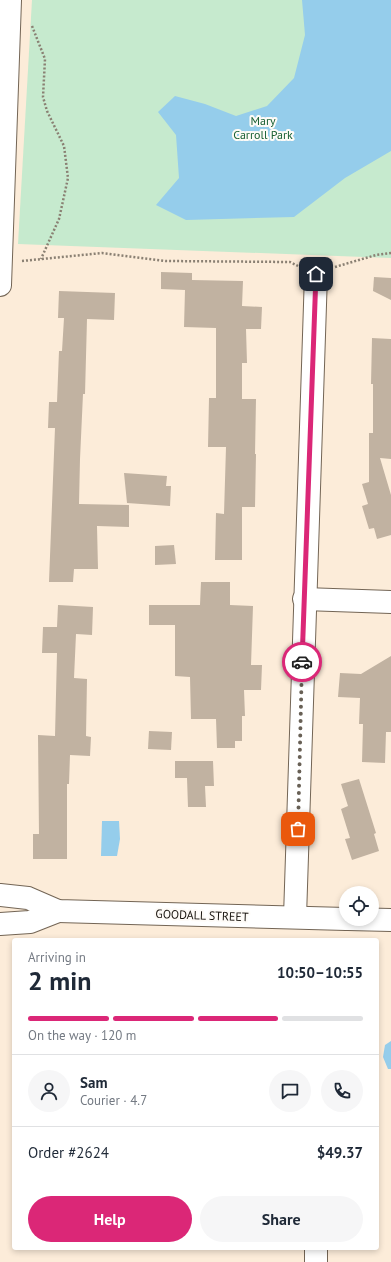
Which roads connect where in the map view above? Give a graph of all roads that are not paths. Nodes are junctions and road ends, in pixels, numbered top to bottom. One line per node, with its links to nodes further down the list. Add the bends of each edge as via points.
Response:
1 (10, 0): 3 (street)
2 (316, 274): 4 (street)
3 (0, 285)
4 (304, 599): 5 (street); 8 (street)
5 (391, 602)
6 (0, 895): 7 (street, GOODALL STREET, via 28,898)
7 (58, 911): 8 (street, GOODALL STREET); 12 (street, GOODALL STREET, via 30,922)
8 (295, 917): 9 (street, GOODALL STREET)
9 (339, 919)
10 (379, 920): 11 (street, GOODALL STREET)
11 (391, 920)
12 (0, 924)
13 (316, 1250): 14 (street)
14 (316, 1262)

